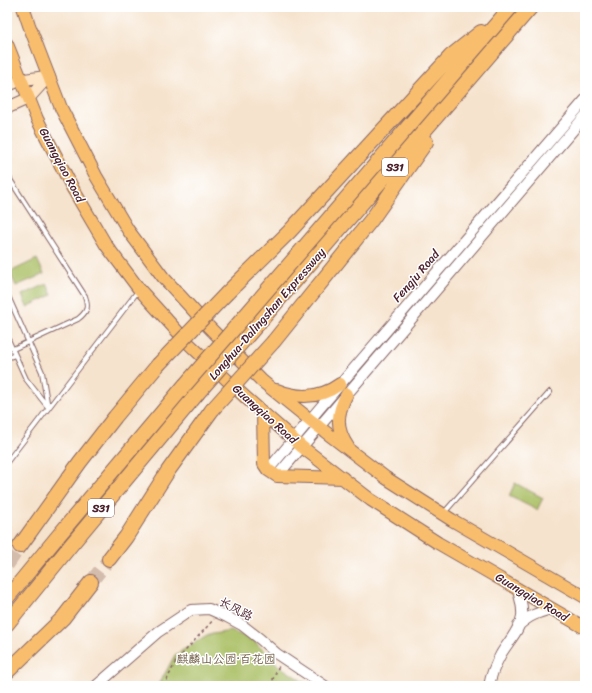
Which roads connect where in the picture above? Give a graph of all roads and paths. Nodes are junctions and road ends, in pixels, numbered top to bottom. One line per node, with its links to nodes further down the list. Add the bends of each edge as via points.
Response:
1 (23, 7): 6 (main road, Guangqiao Road)
2 (531, 7): 5 (highway, Longhua-Dalingshan Expressway / S31)
3 (510, 9): 33 (highway, bridge, via 451,56 289,232 158,365 80,462); 38 (highway, Longhua-Dalingshan Expressway / S31, bridge, via 185,385)
4 (7, 44): 7 (main road, Guangqiao Road)
5 (494, 51): 34 (highway, bridge, via 372,220 274,340 212,410 168,470 126,537); 41 (highway, Longhua-Dalingshan Expressway / S31, bridge, via 198,394)
6 (49, 76): 7 (main road); 9 (main road); 21 (main road, Guangqiao Road, via 61,108 96,176 128,230 163,277)
7 (21, 80): 8 (main road); 9 (main road, Guangqiao Road)
8 (7, 86)
9 (29, 98): 11 (main road); 14 (main road, Guangqiao Road, via 73,189 106,245)
10 (585, 100): 22 (street, Fengju Road)
11 (7, 108)
12 (585, 116): 22 (street, Fengju Road)
13 (7, 176): 17 (lane, via 85,296 87,303 84,315)
14 (139, 289): 24 (lane); 25 (main road, Guangqiao Road, via 186,341)
15 (7, 294): 17 (lane)
16 (7, 337): 18 (lane)
17 (29, 342): 18 (lane); 24 (lane, via 42,372)
18 (12, 349): 19 (lane)
19 (15, 355): 20 (lane); 24 (lane, via 26,379)
20 (7, 358)
21 (267, 385): 22 (main road, via 298,396 322,394 334,388); 26 (main road, Guangqiao Road)
22 (343, 389): 26 (street, Fengju Road); 28 (main road, via 339,425 343,438)
23 (550, 392): 32 (lane)
24 (48, 408): 29 (lane)
25 (263, 413): 27 (main road, Guangqiao Road); 30 (main road, via 264,464)
26 (314, 423): 27 (street, Fengju Road); 28 (main road, Guangqiao Road)
27 (298, 443): 30 (street, Fengju Road); 31 (main road, Guangqiao Road)
28 (352, 452): 32 (main road, Guangqiao Road, via 386,478)
29 (7, 462)
30 (272, 473): 31 (main road)
31 (343, 478): 36 (main road, Guangqiao Road, via 371,500 438,543)
32 (443, 514): 37 (main road, Guangqiao Road)
33 (20, 546)
34 (109, 559)
35 (91, 582): 45 (highway, via 63,618)
36 (517, 588): 39 (main road, Guangqiao Road); 42 (street, via 522,614)
37 (585, 597)
38 (7, 598)
39 (552, 609): 42 (street, via 529,617); 43 (main road, Guangqiao Road)
40 (220, 614): 44 (street, 长风路, via 242,625); 46 (street, 长风路, via 209,609 191,610 158,632); 47 (path, via 176,661)
41 (7, 624)
42 (518, 626): 52 (street, via 501,654)
43 (585, 628)
44 (284, 659): 50 (path, via 273,679); 51 (street, 长风路)
45 (7, 672)
46 (96, 686)
47 (164, 686)
48 (219, 686): 49 (path, via 232,682)
49 (242, 686)
50 (275, 686)
51 (324, 686)
52 (488, 686)

